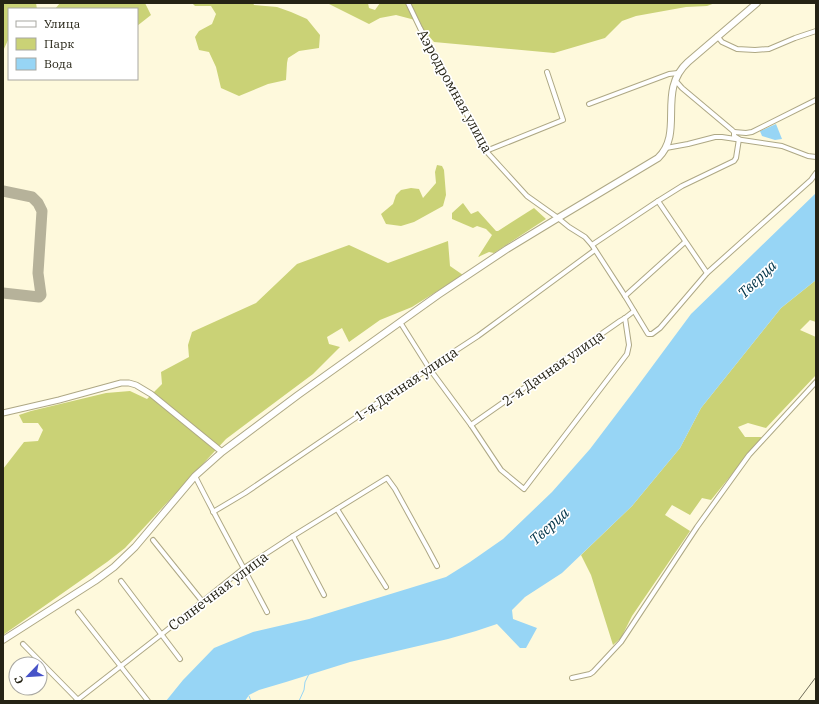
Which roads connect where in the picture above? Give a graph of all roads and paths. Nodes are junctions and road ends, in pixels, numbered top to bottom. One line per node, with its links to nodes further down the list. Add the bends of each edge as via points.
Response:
1 (408, 3): 13 (street, Аэродромная улица)
2 (757, 3): 4 (main road)
3 (816, 31): 4 (street, via 769,49 755,50 737,49 722,42)
4 (717, 36): 6 (main road)
5 (547, 72): 13 (street, via 563,120)
6 (678, 73): 7 (main road); 9 (street, via 669,74)
7 (675, 80): 10 (street); 12 (main road, via 672,90 670,135)
8 (816, 100): 10 (street, via 752,132)
9 (589, 104)
10 (734, 132): 11 (street, via 734,136)
11 (739, 139): 12 (street, via 715,136); 14 (street, via 782,146); 16 (street, via 734,161)
12 (666, 148): 17 (main road, via 654,160)
13 (486, 151): 17 (street, Аэродромная улица, via 527,196)
14 (816, 158)
15 (816, 173): 21 (street)
16 (658, 200): 18 (street); 19 (street)
17 (558, 218): 19 (street, Аэродромная улица); 25 (main road, via 507,249)
18 (685, 242): 21 (street); 22 (street)
19 (592, 245): 20 (street, Аэродромная улица)
20 (596, 250): 22 (street, Аэродромная улица); 26 (street, 1-я Дачная улица, via 478,336)
21 (707, 273): 23 (street, Аэродромная улица, via 652,334 648,334)
22 (625, 296): 23 (street, Аэродромная улица)
23 (634, 310): 24 (street, 2-я Дачная улица)
24 (626, 318): 29 (street, 2-я Дачная улица); 29 (street, via 629,340 627,354 524,489 501,470)
25 (400, 322): 26 (street); 30 (main road)
26 (429, 368): 29 (street); 33 (street, 1-я Дачная улица, via 245,494)
27 (816, 382): 49 (street, via 749,455 697,527 621,642 593,672)
28 (3, 413): 30 (street, via 117,383 129,383 151,394)
29 (471, 425)
30 (222, 452): 31 (main road)
31 (195, 476): 33 (street); 45 (main road, via 139,542 114,567)
32 (337, 509): 34 (street, Солнечная улица); 36 (street, Солнечная улица, via 388,478); 39 (street)
33 (213, 512): 37 (street)
34 (293, 536): 37 (street, Солнечная улица); 40 (street)
35 (153, 540): 41 (street)
36 (437, 566)
37 (244, 568): 41 (street, Солнечная улица); 43 (street)
38 (121, 580): 44 (street)
39 (386, 587)
40 (324, 595)
41 (202, 601): 44 (street, Солнечная улица)
42 (78, 612): 48 (street)
43 (267, 612)
44 (162, 634): 47 (street); 48 (street, Солнечная улица)
45 (3, 640)
46 (23, 644): 50 (street)
47 (180, 659)
48 (121, 666): 50 (street, Солнечная улица); 51 (street)
49 (572, 678)
50 (78, 701)
51 (148, 701)

